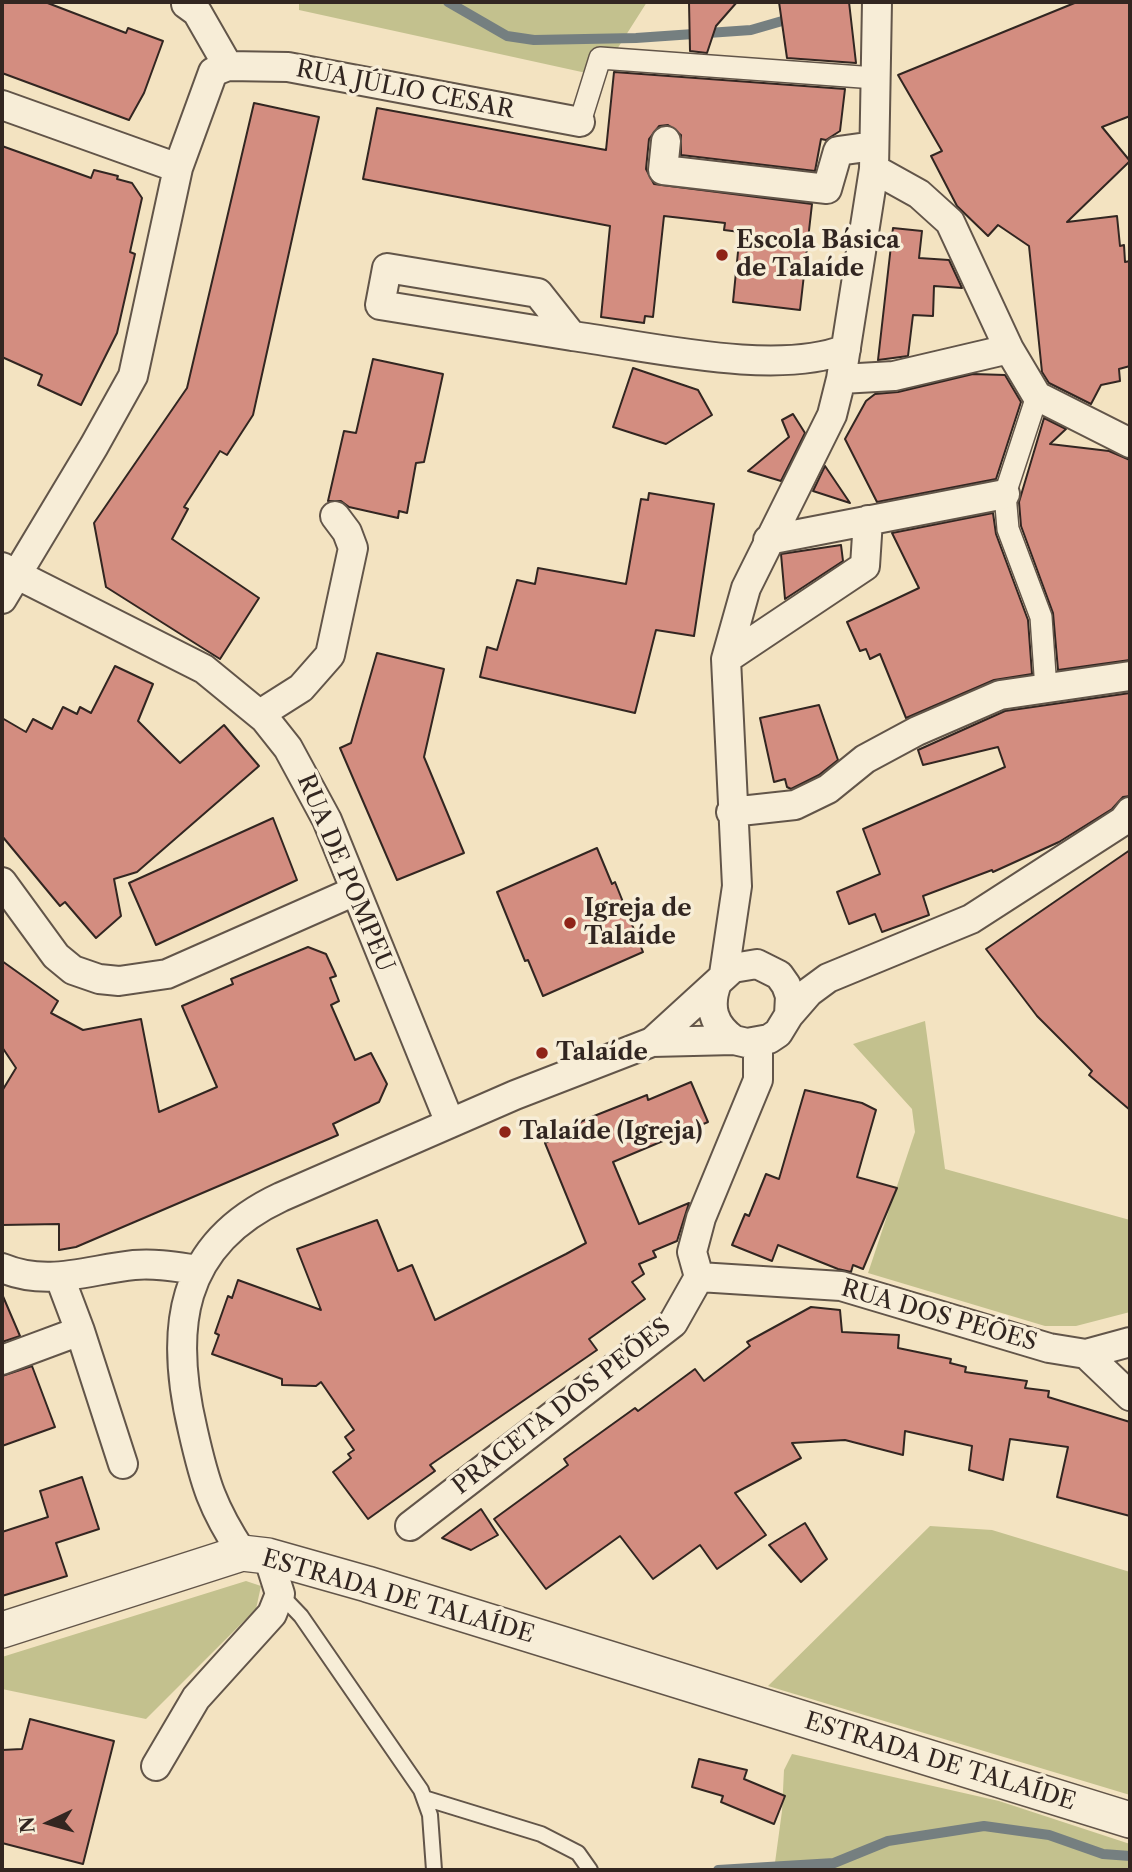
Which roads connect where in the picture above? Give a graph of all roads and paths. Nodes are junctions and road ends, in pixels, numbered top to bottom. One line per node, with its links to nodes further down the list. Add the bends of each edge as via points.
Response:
1 (186, 4): 3 (street, via 197,12)
2 (876, 11): 4 (street)
3 (228, 66): 6 (street, RUA JÚLIO CESAR, via 288,67); 9 (street, via 212,72)
4 (875, 78): 6 (street, via 600,58); 8 (street)
5 (2, 104): 9 (street)
6 (580, 122)
7 (666, 141): 8 (street, via 663,170 827,189 838,151)
8 (874, 158): 11 (street); 12 (street, via 950,222)
9 (178, 168): 20 (street, via 132,376)
10 (572, 336): 10 (street, via 380,305 387,268 538,293); 11 (street, via 761,361 808,359)
11 (846, 349): 13 (street)
12 (1009, 349): 13 (street, via 894,376); 14 (street)
13 (842, 379): 19 (street, via 832,415)
14 (1037, 396): 15 (street); 16 (street)
15 (1130, 443)
16 (1005, 494): 18 (street); 24 (street, via 1009,529 1041,617)
17 (335, 516): 25 (street, via 353,548 330,655 300,688)
18 (867, 520): 19 (street); 22 (street, via 865,566)
19 (768, 540): 22 (street, via 746,588)
20 (10, 571): 21 (street); 25 (street, RUA DE POMPEU, via 204,669)
21 (2, 599)
22 (726, 659): 26 (street)
23 (1130, 677): 24 (street)
24 (1046, 689): 26 (street, via 1000,695 917,731 864,759 828,789 795,805)
25 (260, 715): 29 (street, RUA DE POMPEU, via 306,779)
26 (731, 812): 30 (street, via 737,886)
27 (1130, 812): 31 (street, via 1123,821 971,919 828,978 808,992)
28 (2, 882): 29 (street, via 56,956 73,970 119,981 167,974)
29 (355, 891): 34 (street, RUA DE POMPEU)
30 (720, 978): 31 (street, ESTRADA DE TALAÍDE, via 745,964 768,968 786,985); 32 (street, via 711,1009 723,1032); 33 (street, ESTRADA DE TALAÍDE)
31 (789, 1015): 32 (street, via 778,1033)
32 (746, 1041): 33 (street, ESTRADA DE TALAÍDE); 37 (street, via 758,1080 701,1218 692,1252)
33 (652, 1042): 34 (street, ESTRADA DE TALAÍDE)
34 (450, 1123): 36 (street, ESTRADA DE TALAÍDE, via 250,1212 226,1232)
35 (2, 1268): 38 (street, via 42,1279)
36 (198, 1270): 38 (street, via 135,1265); 46 (street, ESTRADA DE TALAÍDE, via 184,1320 186,1403 217,1516)
37 (699, 1277): 41 (street, RUA DOS PEÕES, via 841,1286 1049,1348); 45 (street, PRACETA DOS PEÕES, via 673,1323)
38 (61, 1278): 39 (street)
39 (80, 1331): 42 (street); 44 (street)
40 (1130, 1342): 41 (street, RUA DOS PEÕES)
41 (1086, 1354): 43 (street)
42 (2, 1360)
43 (1130, 1396)
44 (123, 1464)
45 (410, 1526)
46 (255, 1555): 47 (street); 48 (street); 51 (street, ESTRADA DE TALAÍDE, via 367,1584)
47 (280, 1594): 49 (street, via 272,1614 196,1698); 50 (lane, via 301,1616)
48 (2, 1630)
49 (156, 1766)
50 (424, 1798): 52 (lane, via 430,1815); 53 (lane, via 541,1834 578,1853)
51 (1130, 1820)
52 (433, 1870)
53 (590, 1870)

